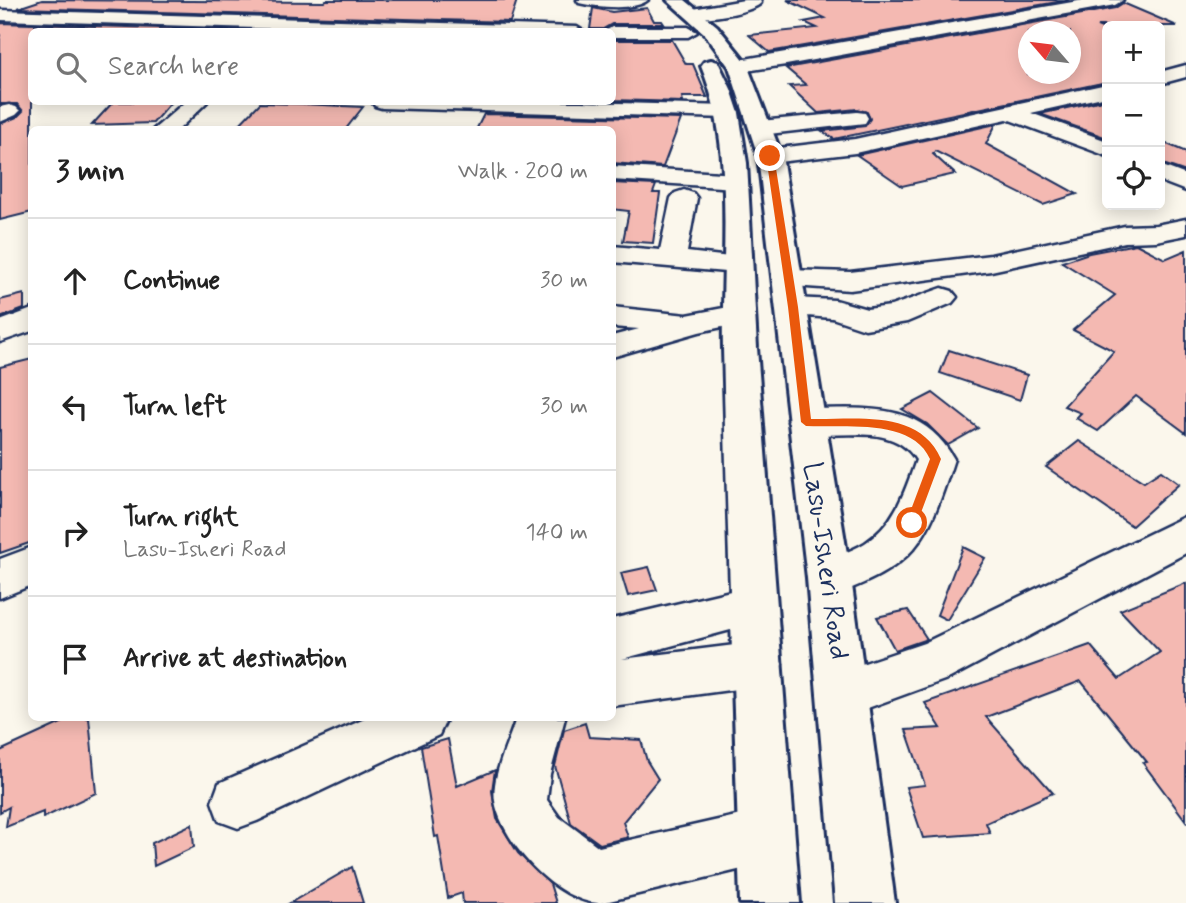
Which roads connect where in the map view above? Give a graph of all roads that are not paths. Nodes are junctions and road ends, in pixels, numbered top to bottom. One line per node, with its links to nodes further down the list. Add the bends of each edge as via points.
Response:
1 (585, 0): 2 (street)
2 (630, 0): 3 (street); 8 (main road, Lasu-Isheri Road)
3 (640, 0)
4 (752, 0): 8 (street, via 746,6)
5 (1115, 0): 10 (street)
6 (298, 7): 11 (street)
7 (970, 10): 10 (street)
8 (696, 11): 13 (street); 14 (main road, Lasu-Isheri Road); 23 (main road, Lasu-Isheri Road, via 706,55)
9 (0, 15): 11 (street)
10 (994, 20): 14 (street)
11 (277, 27): 12 (street)
12 (337, 28)
13 (616, 31)
14 (739, 66): 23 (main road, Lasu-Isheri Road)
15 (1186, 71): 16 (street)
16 (1165, 77)
17 (1102, 91): 20 (street)
18 (193, 105): 22 (street)
19 (419, 105): 23 (street)
20 (1009, 113): 23 (street, via 855,146); 24 (street)
21 (857, 118): 23 (street)
22 (168, 126)
23 (753, 132): 27 (main road, Lasu-Isheri Road); 34 (main road, Lasu-Isheri Road)
24 (1102, 147)
25 (616, 173): 27 (street)
26 (1165, 174): 28 (street)
27 (736, 181): 33 (main road, Lasu-Isheri Road)
28 (1186, 184)
29 (684, 198): 32 (street)
30 (1186, 228): 34 (street, via 1125,234 965,266)
31 (616, 254): 32 (street)
32 (672, 261): 33 (street)
33 (737, 265): 36 (main road, Lasu-Isheri Road)
34 (791, 293): 35 (street, via 864,319 896,315); 42 (main road, Lasu-Isheri Road)
35 (942, 297)
36 (739, 314): 39 (street); 47 (main road, Lasu-Isheri Road)
37 (616, 317): 39 (street)
38 (28, 321): 40 (street)
39 (695, 323): 41 (street)
40 (0, 332)
41 (616, 347)
42 (806, 422): 45 (main road, Lasu-Isheri Road); 45 (street, via 896,426 929,445 935,459 912,523 896,541 881,555)
43 (1186, 533): 51 (street, via 934,662)
44 (28, 567): 46 (street)
45 (829, 578): 51 (main road, Lasu-Isheri Road)
46 (0, 579)
47 (752, 606): 48 (street); 49 (main road, Lasu-Isheri Road)
48 (616, 639)
49 (759, 664): 50 (street); 55 (main road, Lasu-Isheri Road)
50 (616, 682)
51 (843, 693): 57 (main road, Lasu-Isheri Road)
52 (415, 721): 54 (street)
53 (540, 721): 55 (street, via 521,800 540,836 592,877)
54 (238, 802)
55 (767, 836): 56 (main road, Lasu-Isheri Road)
56 (770, 903)
57 (865, 903)

